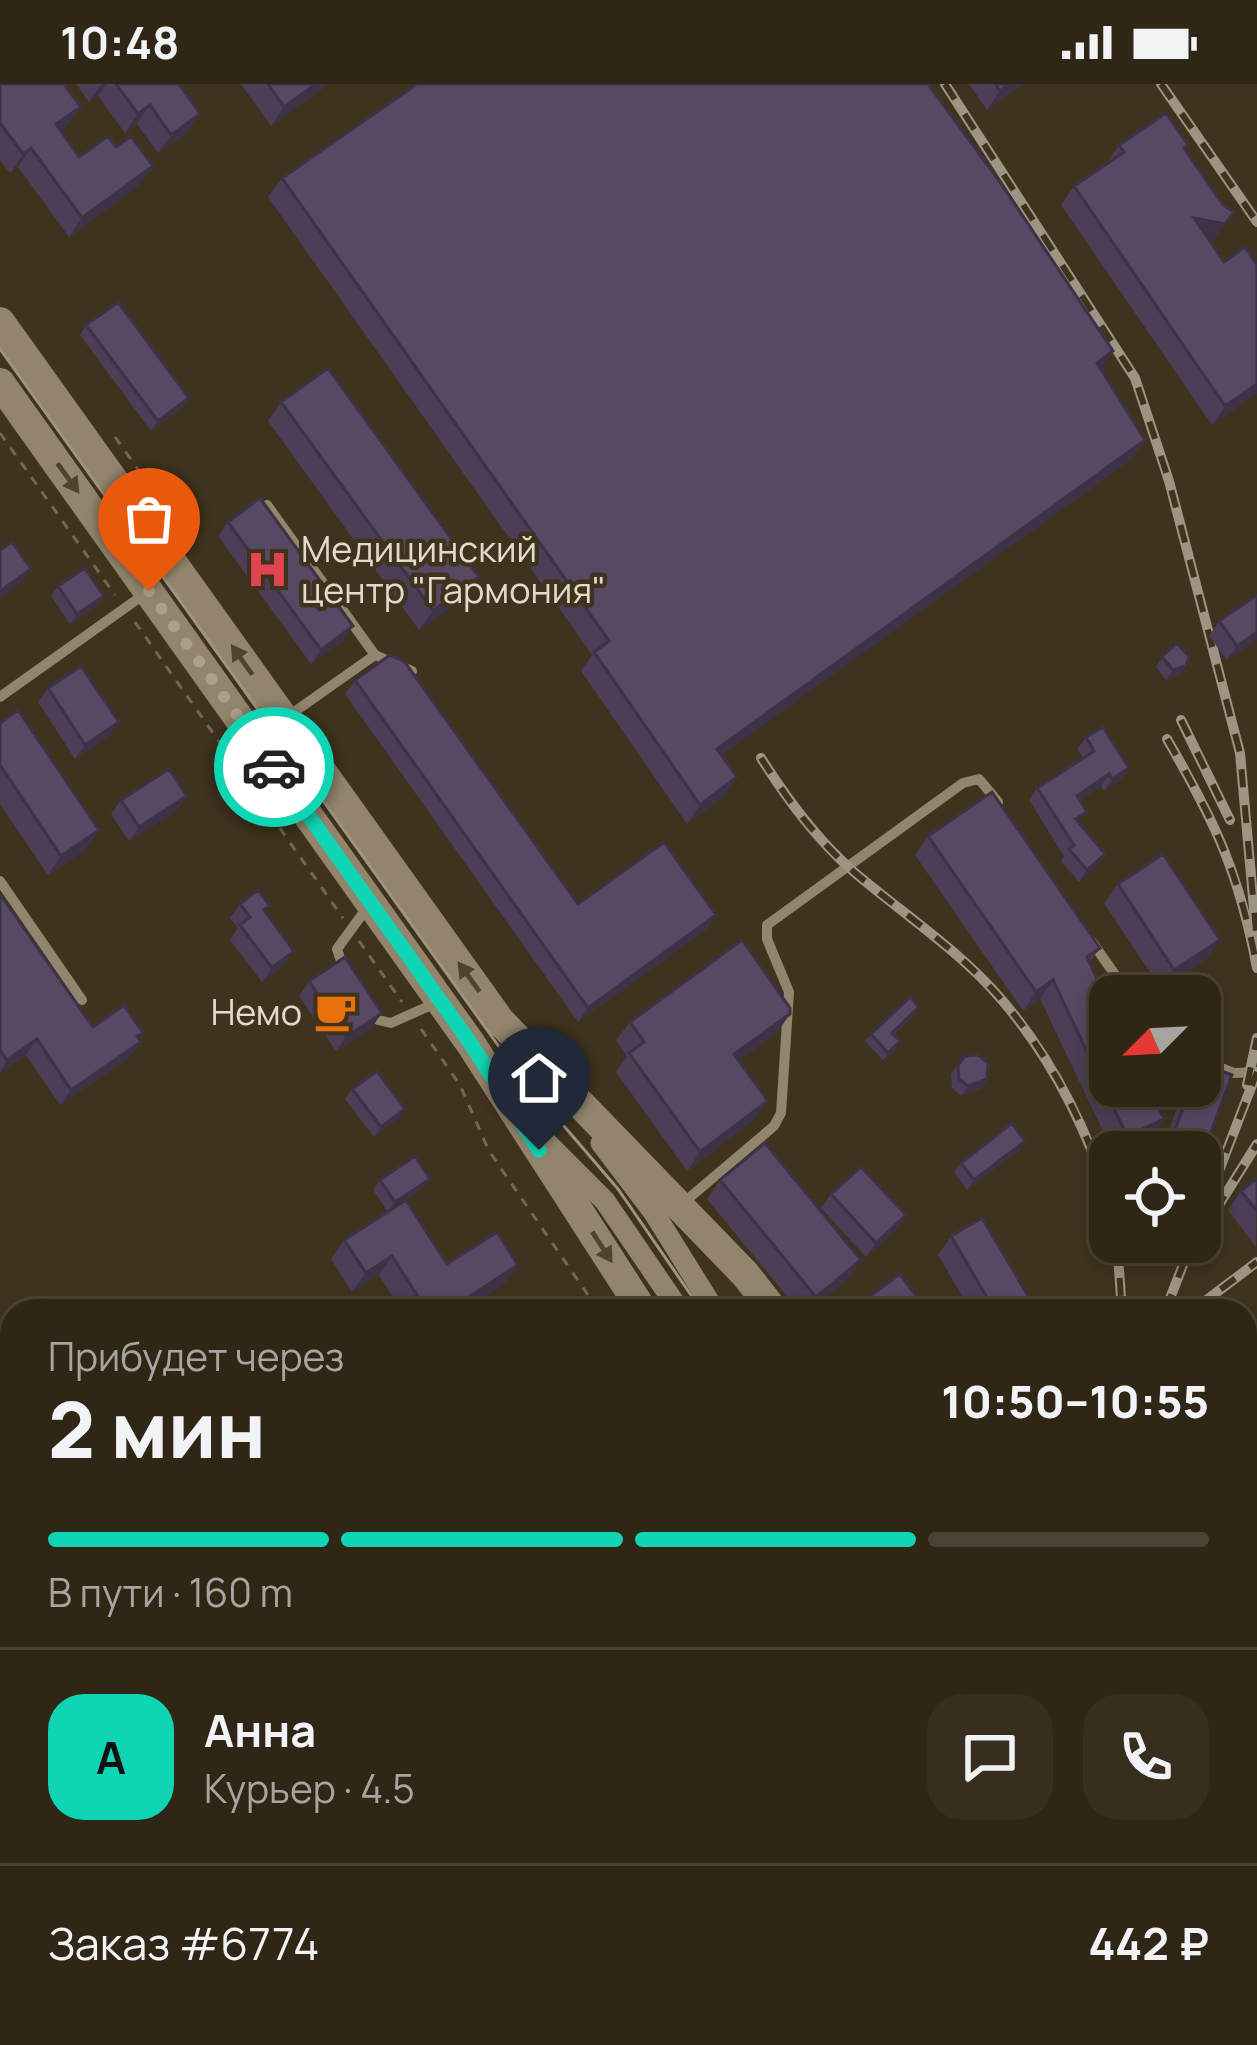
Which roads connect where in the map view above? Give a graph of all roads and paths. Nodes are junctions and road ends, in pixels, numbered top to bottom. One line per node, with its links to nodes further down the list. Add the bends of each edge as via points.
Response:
1 (0, 322): 6 (main road)
2 (0, 383): 7 (main road, one-way to 7)
3 (0, 433): 7 (path)
4 (115, 437): 6 (path)
5 (267, 505): 8 (lane)
6 (187, 560): 7 (street); 11 (main road, one-way to 6)
7 (137, 600): 10 (lane); 14 (main road); 15 (path)
8 (375, 656): 9 (lane); 11 (lane)
9 (412, 671)
10 (1, 694)
11 (284, 719): 21 (main road, one-way to 11)
12 (1012, 822): 27 (lane, via 987,785 963,783 777,913 767,939 790,992 781,1113)
13 (0, 881): 18 (lane)
14 (370, 902): 15 (lane); 19 (main road)
15 (351, 930): 20 (path); 20 (lane, via 337,960 378,1020)
16 (1086, 933): 17 (lane)
17 (1115, 975)
18 (82, 1000)
19 (441, 1001): 20 (lane); 22 (main road)
20 (411, 1014): 28 (path, via 460,1085 489,1151)
21 (500, 1021): 22 (street); 23 (main road)
22 (471, 1044): 26 (main road)
23 (542, 1065): 27 (main road); 31 (street)
24 (1221, 1068): 25 (lane)
25 (1257, 1072)
26 (514, 1110): 29 (main road, one-way to 29); 30 (street, via 605,1201)
27 (680, 1206): 32 (main road)
28 (591, 1299)
29 (635, 1299)
30 (672, 1299)
31 (708, 1299)
32 (763, 1299)

